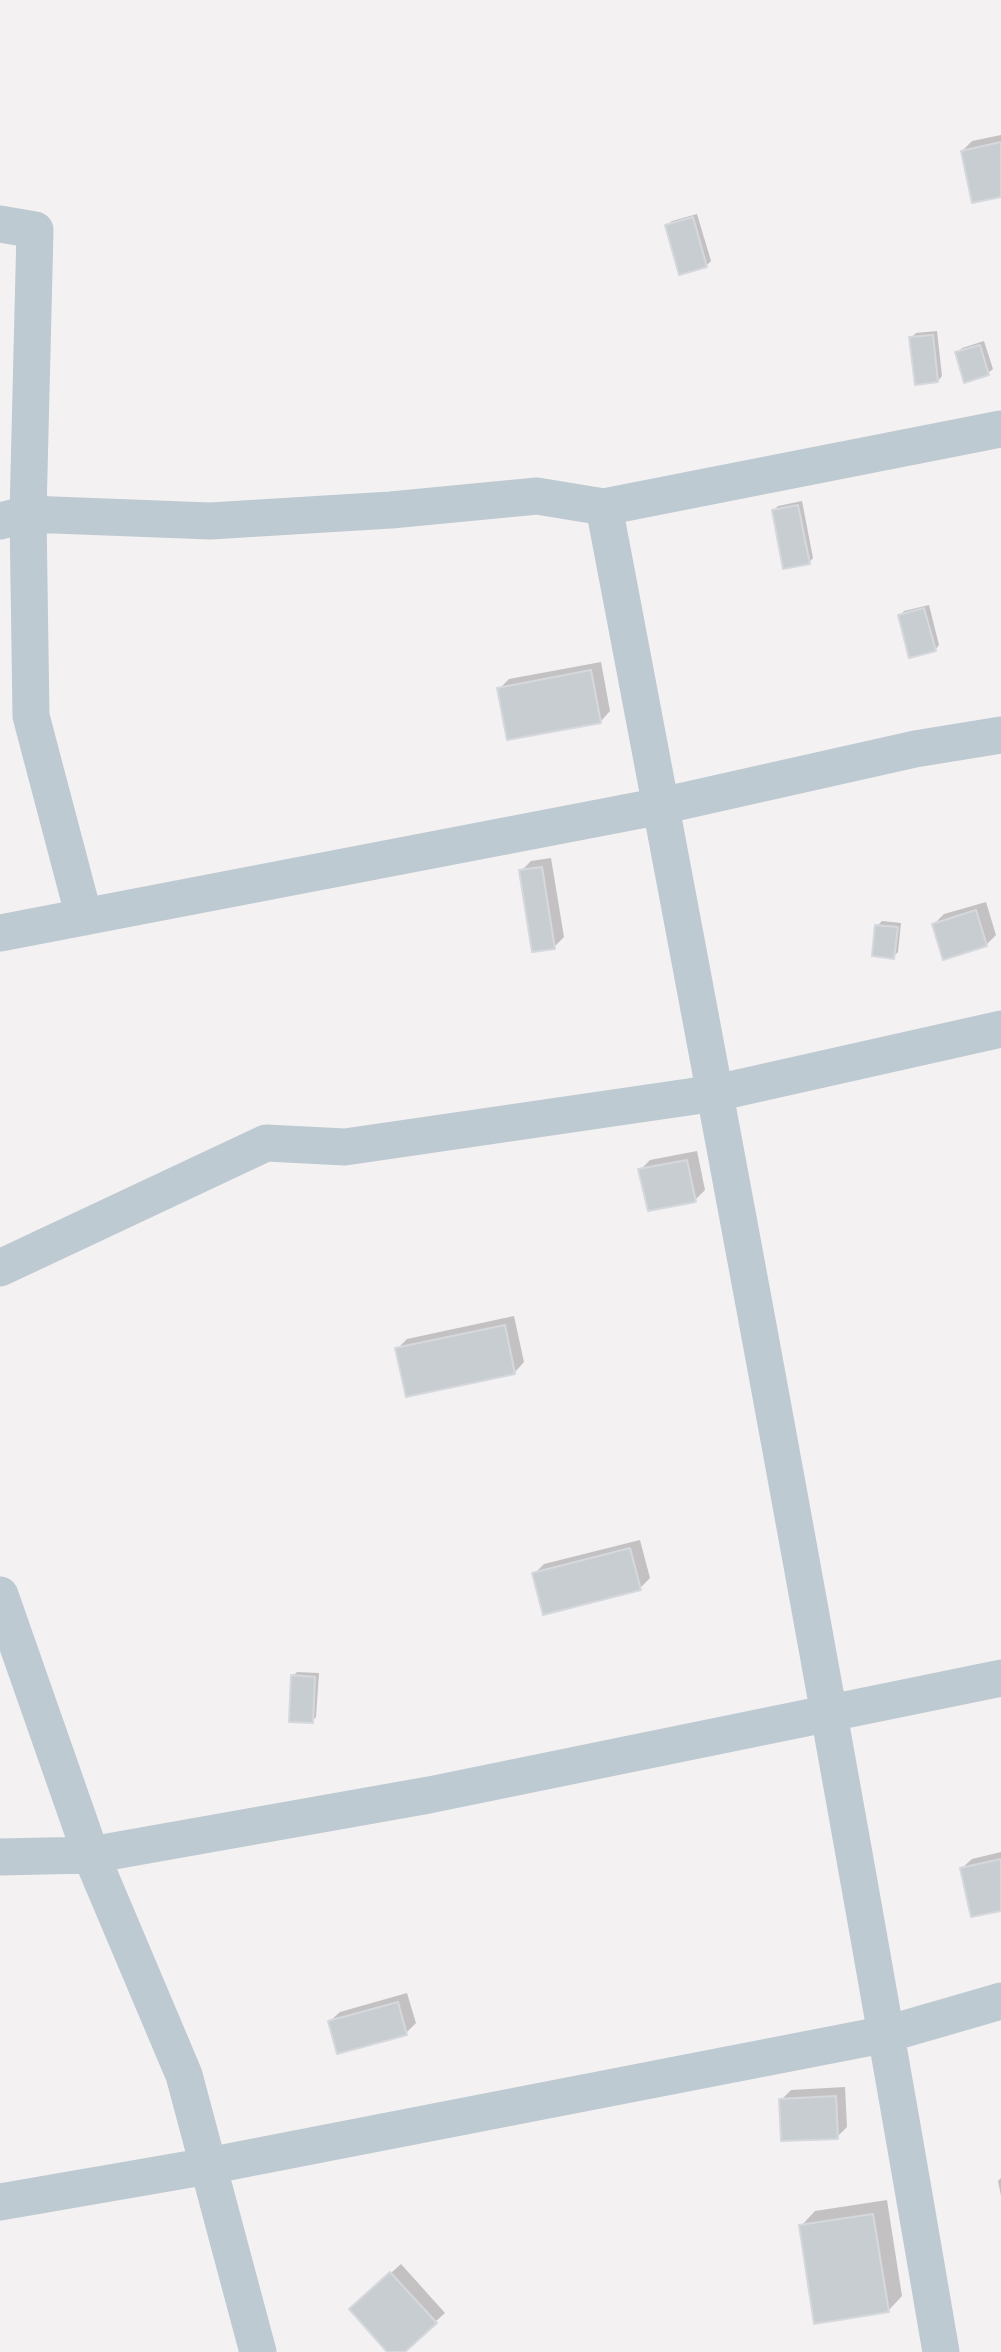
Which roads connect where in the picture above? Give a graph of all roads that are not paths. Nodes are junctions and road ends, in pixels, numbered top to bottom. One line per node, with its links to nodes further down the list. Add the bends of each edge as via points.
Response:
1 (0, 223): 4 (street, via 35,230)
2 (1001, 429): 3 (street)
3 (604, 507): 4 (street, via 537,496 210,521); 6 (street)
4 (14, 517): 7 (street, via 31,716)
5 (1001, 736): 6 (street, via 915,748)
6 (661, 806): 7 (street); 10 (street)
7 (84, 917): 8 (street)
8 (0, 933)
9 (1001, 1029): 10 (street)
10 (716, 1093): 11 (street, via 345,1147 266,1143); 14 (street)
11 (0, 1268)
12 (0, 1595): 15 (street)
13 (1001, 1678): 14 (street)
14 (827, 1712): 15 (street, via 429,1795); 18 (street)
15 (91, 1854): 16 (street); 19 (street, via 184,2075)
16 (0, 1857)
17 (1001, 2001): 18 (street)
18 (887, 2034): 19 (street); 22 (street)
19 (208, 2166): 20 (street); 21 (street)
20 (0, 2202)
21 (258, 2352)
22 (941, 2352)

